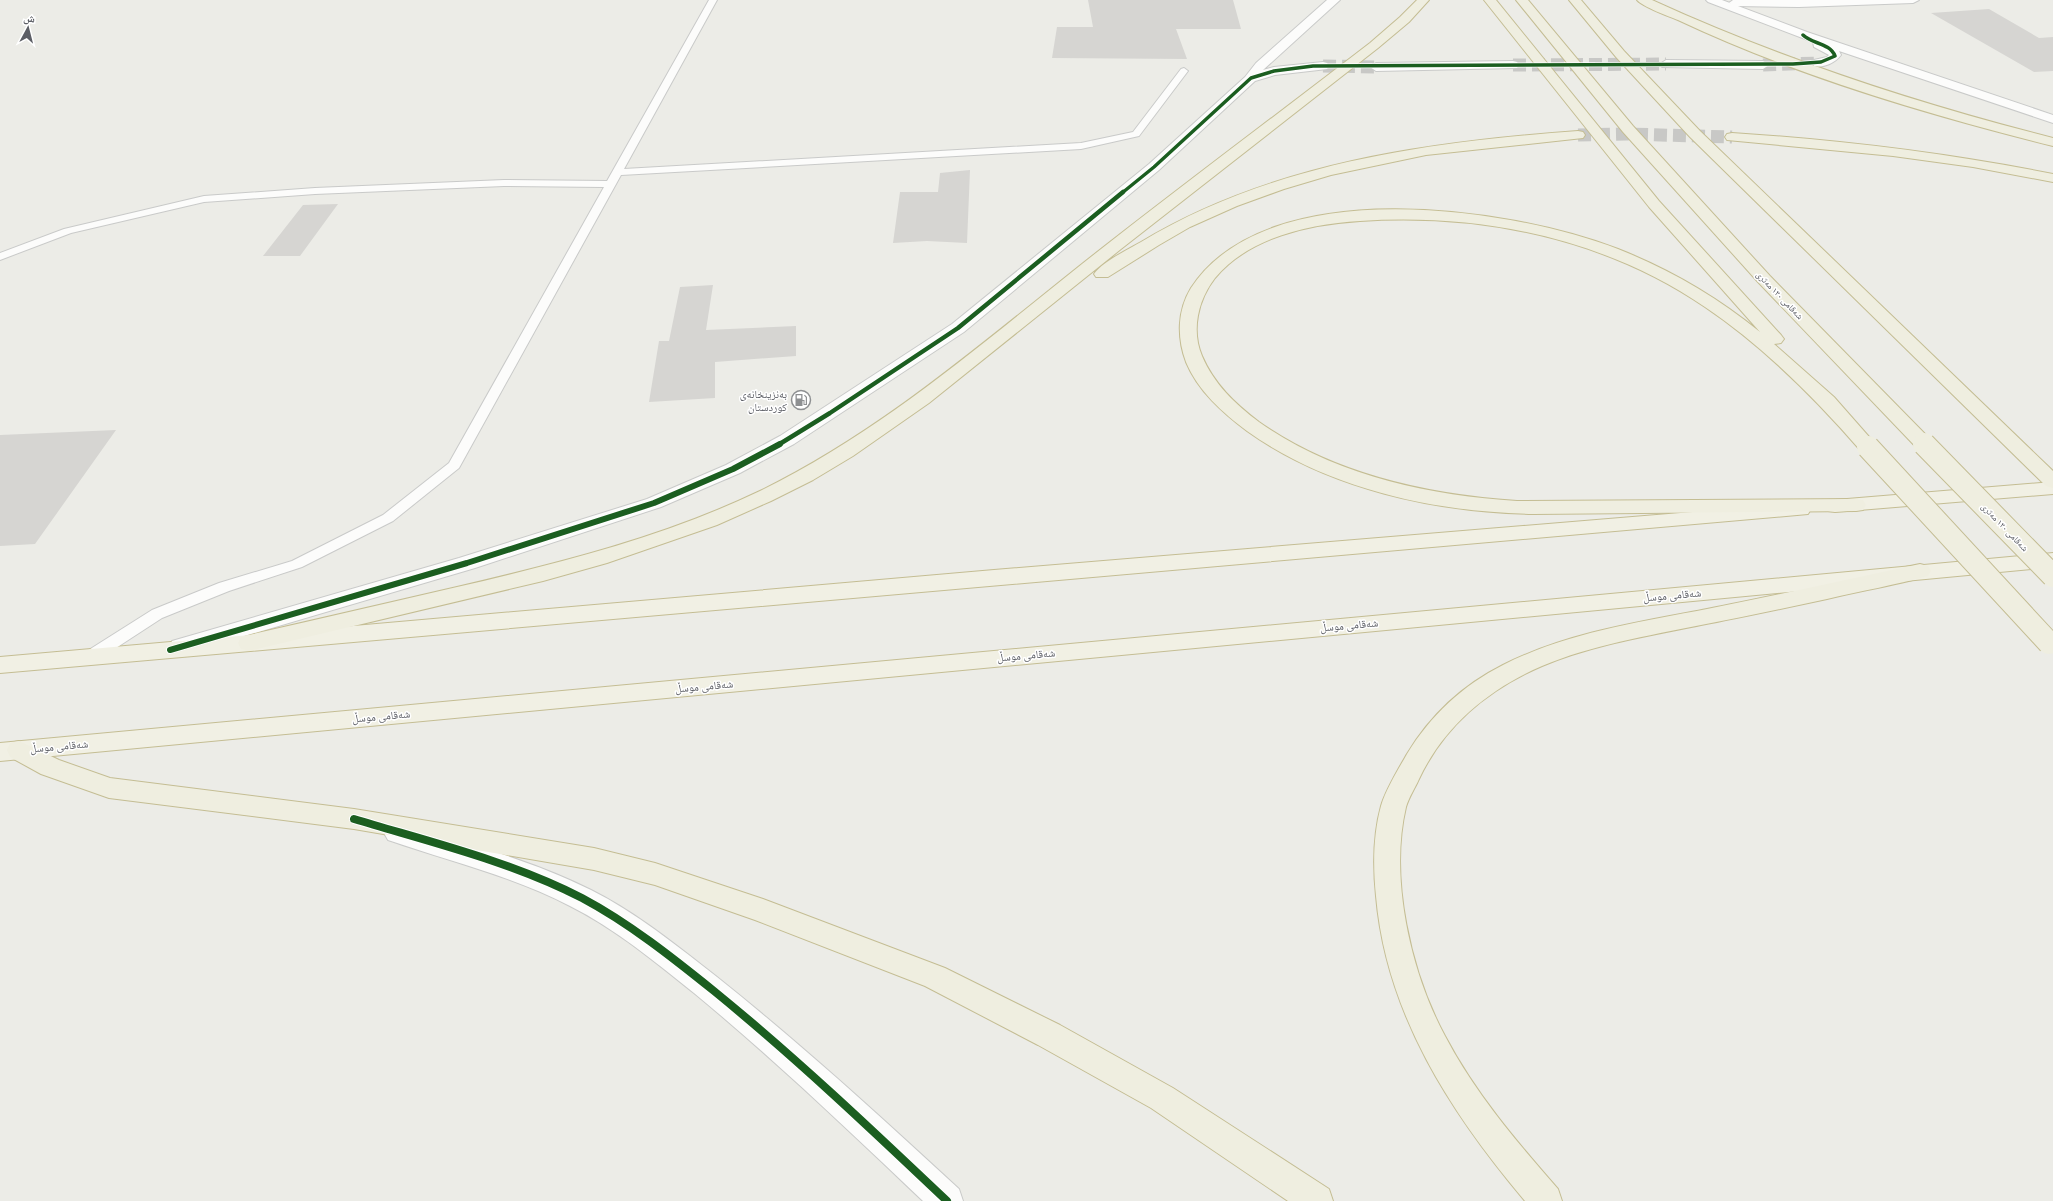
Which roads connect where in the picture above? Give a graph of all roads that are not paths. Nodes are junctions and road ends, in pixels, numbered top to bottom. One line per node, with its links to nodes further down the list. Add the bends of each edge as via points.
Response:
1 (713, 0): 26 (lane)
2 (1423, 0): 30 (highway, via 1358,57 1070,282)
3 (1490, 0): 31 (highway, via 1654,204 1746,305)
4 (1522, 0): 37 (highway, شەقامی ١٢٠ مەتری, bridge, via 1648,152 1764,279)
5 (1575, 0): 32 (highway, via 1620,54 1695,134)
6 (1643, 0): 25 (highway, via 1749,46 1847,82)
7 (1712, 0): 13 (street)
8 (1913, 0): 11 (street)
9 (1732, 1): 11 (street); 12 (street)
10 (1339, 2): 20 (street, via 1260,66); 20 (street, via 1294,49 1292,55 1318,66 1274,71)
11 (1799, 4): 12 (street, via 1779,10 1777,13)
12 (1781, 20): 21 (street)
13 (1803, 35): 14 (street, via 1835,53 1834,58); 22 (street)
14 (1818, 63)
15 (1666, 64): 16 (street)
16 (1763, 64)
17 (1513, 65): 18 (street)
18 (1376, 67)
19 (1184, 71): 26 (lane, via 1136,134 1081,146)
20 (1251, 78): 40 (street, via 1154,167 958,328 787,440 733,469 654,503 461,565)
21 (2053, 112)
22 (2053, 119)
23 (1578, 135): 30 (highway, via 1481,143 1395,156 1344,167 1254,194 1158,238)
24 (1732, 137): 27 (highway, via 1898,152)
25 (2053, 142)
26 (618, 172): 28 (lane)
27 (2053, 178)
28 (611, 184): 29 (lane, via 444,185 204,199 68,231); 41 (lane, via 454,465 388,518 297,564 224,587 157,614)
29 (0, 257)
30 (993, 346): 38 (highway, via 858,446 765,497 703,523 543,574)
31 (1836, 412): 34 (highway, via 1760,339 1724,312 1673,281 1595,247 1532,229 1484,219 1412,213 1375,214 1331,219 1289,228 1249,245 1218,266 1196,292 1187,318 1189,346 1194,361 1211,387 1229,407 1258,429 1301,455 1367,482 1437,498 1517,507); 39 (highway, bridge)
32 (2053, 482)
33 (2053, 488): 34 (highway)
34 (1856, 505): 38 (highway, via 1002,576)
35 (2053, 560): 36 (highway, شەقامی موسڵ)
36 (1920, 571): 43 (highway, شەقامی موسڵ); 47 (highway, via 1620,634 1556,652 1511,671 1476,692 1439,725 1414,760 1393,808 1386,863 1395,937 1415,1005 1448,1071 1490,1135)
37 (2053, 576)
38 (249, 643): 40 (highway)
39 (2051, 646)
40 (170, 650): 41 (highway)
41 (90, 657): 42 (highway)
42 (0, 665)
43 (6, 753): 44 (highway, via 109,788)
44 (354, 819): 45 (street, via 526,873 582,898 649,940 756,1024); 46 (highway, via 594,859 655,874 847,942 935,977 1049,1035 1162,1098)
45 (947, 1201)
46 (1317, 1201)
47 (1546, 1201)

